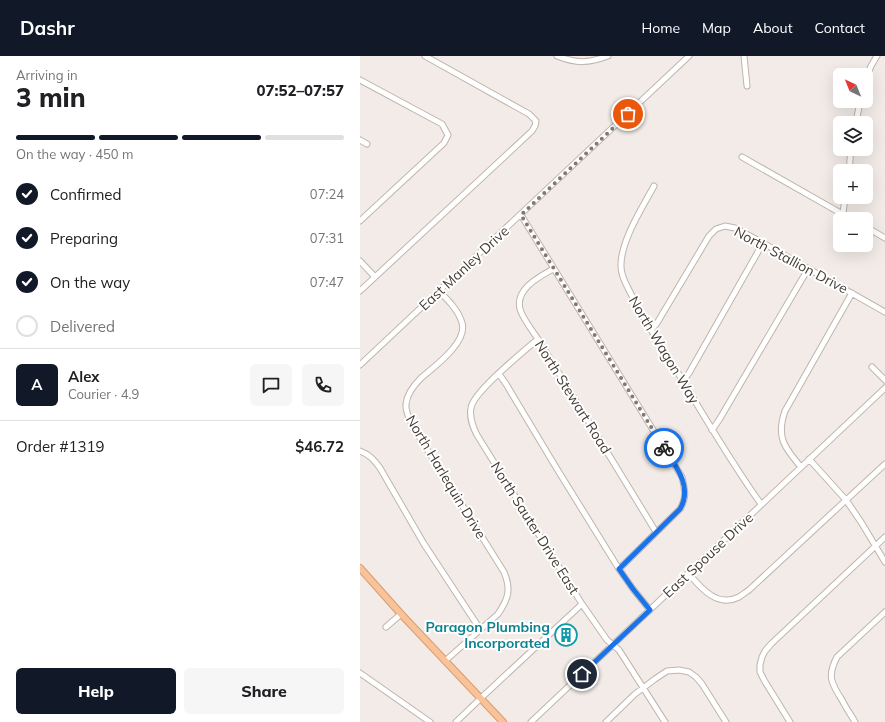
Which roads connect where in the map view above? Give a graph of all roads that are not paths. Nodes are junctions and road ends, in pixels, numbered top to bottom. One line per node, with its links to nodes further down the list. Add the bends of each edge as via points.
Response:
1 (425, 56): 24 (street, via 529,114 536,121 535,126)
2 (557, 56): 7 (street, via 583,62)
3 (608, 56): 7 (street)
4 (689, 56): 16 (street, East Manley Drive)
5 (744, 56): 10 (street)
6 (877, 56): 8 (street)
7 (595, 58)
8 (870, 68)
9 (360, 80): 17 (street, via 442,124 448,135 444,143)
10 (747, 86)
11 (360, 140): 12 (street)
12 (367, 144)
13 (742, 158): 15 (street)
14 (654, 186): 29 (street, North Wagon Way, via 627,238 621,259 623,279)
15 (839, 212)
16 (521, 215): 22 (street); 25 (street, East Manley Drive)
17 (360, 221)
18 (873, 231): 19 (street)
19 (885, 238)
20 (763, 243): 23 (street, North Stallion Drive); 29 (street, North Stallion Drive, via 735,228 725,226 716,230 709,236); 35 (street)
21 (360, 260): 24 (street)
22 (554, 269): 30 (street, North Stewart Road, via 528,286 520,300 520,309); 44 (street, via 682,477 684,502)
23 (808, 269): 27 (street, North Stallion Drive); 37 (street)
24 (375, 278): 26 (street)
25 (439, 291): 31 (street, East Manley Drive); 56 (street, North Harlequin Drive, via 458,313 463,324 462,335 455,347 416,382 409,392 407,414 508,582 505,604 498,614)
26 (360, 292)
27 (852, 293): 28 (street, North Stallion Drive); 41 (street, via 785,410 782,420 783,442)
28 (885, 312)
29 (651, 330): 35 (street, North Wagon Way)
30 (538, 339): 33 (street, North Sauter Drive East); 44 (street, North Stewart Road)
31 (360, 365)
32 (872, 367): 34 (street)
33 (499, 374): 48 (street); 51 (street, North Sauter Drive East, via 475,398 471,407 472,426)
34 (885, 380)
35 (683, 381): 37 (street, North Wagon Way)
36 (885, 388): 39 (street, East Spouse Drive)
37 (712, 430): 43 (street, North Wagon Way)
38 (360, 451): 56 (street, via 373,458 380,468 424,544)
39 (809, 459): 41 (street, East Spouse Drive); 42 (street)
40 (885, 464): 42 (street)
41 (801, 467): 43 (street, East Spouse Drive)
42 (846, 500): 46 (street); 50 (street, via 749,590 738,597 730,600 711,596)
43 (761, 504): 50 (street, East Spouse Drive)
44 (656, 532): 48 (street)
45 (885, 537): 46 (street)
46 (875, 546): 47 (street); 69 (street, via 771,644 762,657 760,672)
47 (885, 562)
48 (619, 569): 52 (street)
49 (361, 572): 54 (main road)
50 (688, 574): 52 (street, East Spouse Drive)
51 (582, 604): 57 (street, North Sauter Drive East); 61 (street)
52 (650, 610): 57 (street, East Spouse Drive)
53 (885, 612): 70 (street, via 837,657 833,664 833,686)
54 (401, 614): 55 (street); 58 (main road)
55 (386, 628)
56 (480, 629): 58 (street, North Harlequin Drive)
57 (613, 645): 60 (street, North Sauter Drive East); 65 (street, East Spouse Drive)
58 (445, 661): 61 (main road)
59 (360, 673): 62 (street)
60 (643, 687): 66 (street); 67 (street, North Sauter Drive East); 68 (street, via 667,671 689,672 702,684)
61 (480, 698): 63 (street); 64 (main road)
62 (430, 722)
63 (456, 722)
64 (503, 722)
65 (531, 722)
66 (607, 722)
67 (665, 722)
68 (726, 722)
69 (790, 722)
70 (855, 722)

